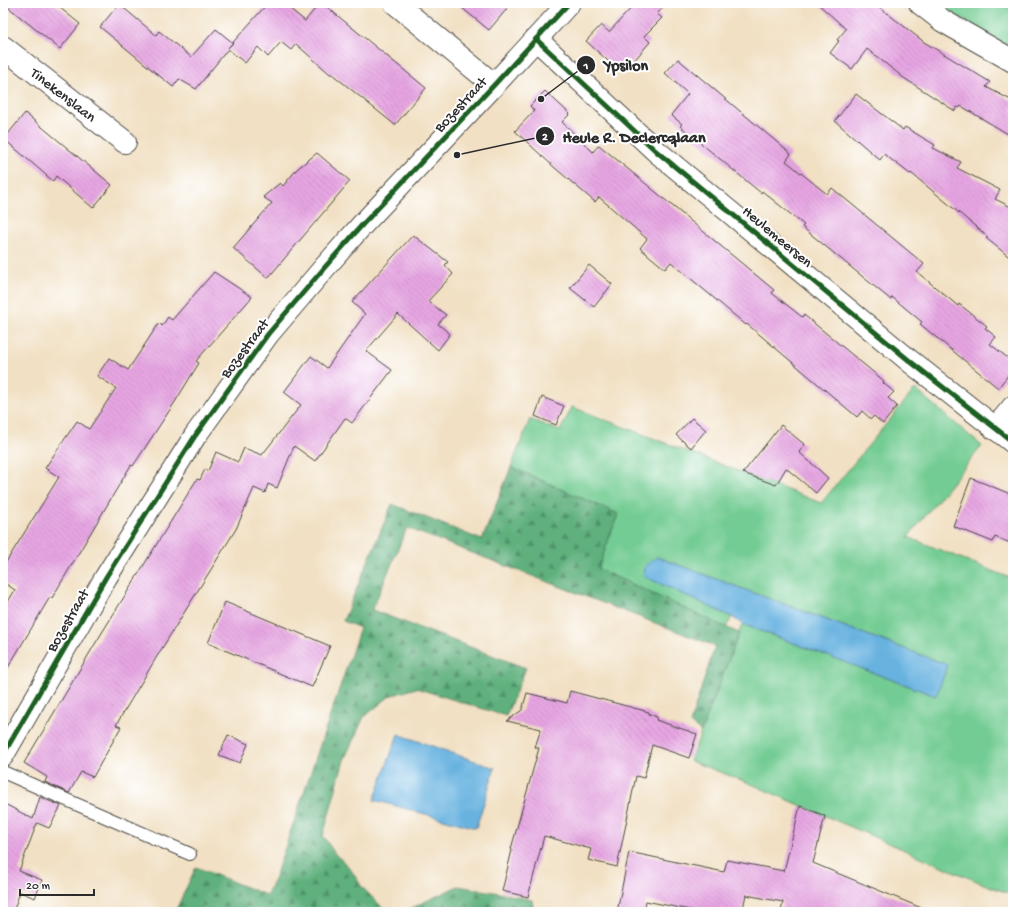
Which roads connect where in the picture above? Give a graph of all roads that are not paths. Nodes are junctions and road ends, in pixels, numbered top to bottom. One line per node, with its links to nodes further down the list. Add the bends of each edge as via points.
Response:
1 (394, 3): 7 (street)
2 (569, 3): 4 (street, Bozestraat)
3 (920, 3): 6 (street, via 943,21)
4 (536, 39): 7 (street, Bozestraat); 10 (street, Heulemeersen, via 656,151)
5 (3, 48): 8 (street, Tinekenslaan)
6 (1013, 61)
7 (494, 85): 12 (street, Bozestraat, via 363,224 268,334 186,449 106,577)
8 (125, 142)
9 (1013, 406): 10 (street)
10 (995, 429): 11 (street, Heulemeersen)
11 (1013, 442)
12 (3, 755)
13 (3, 772): 14 (lane)
14 (190, 854)

